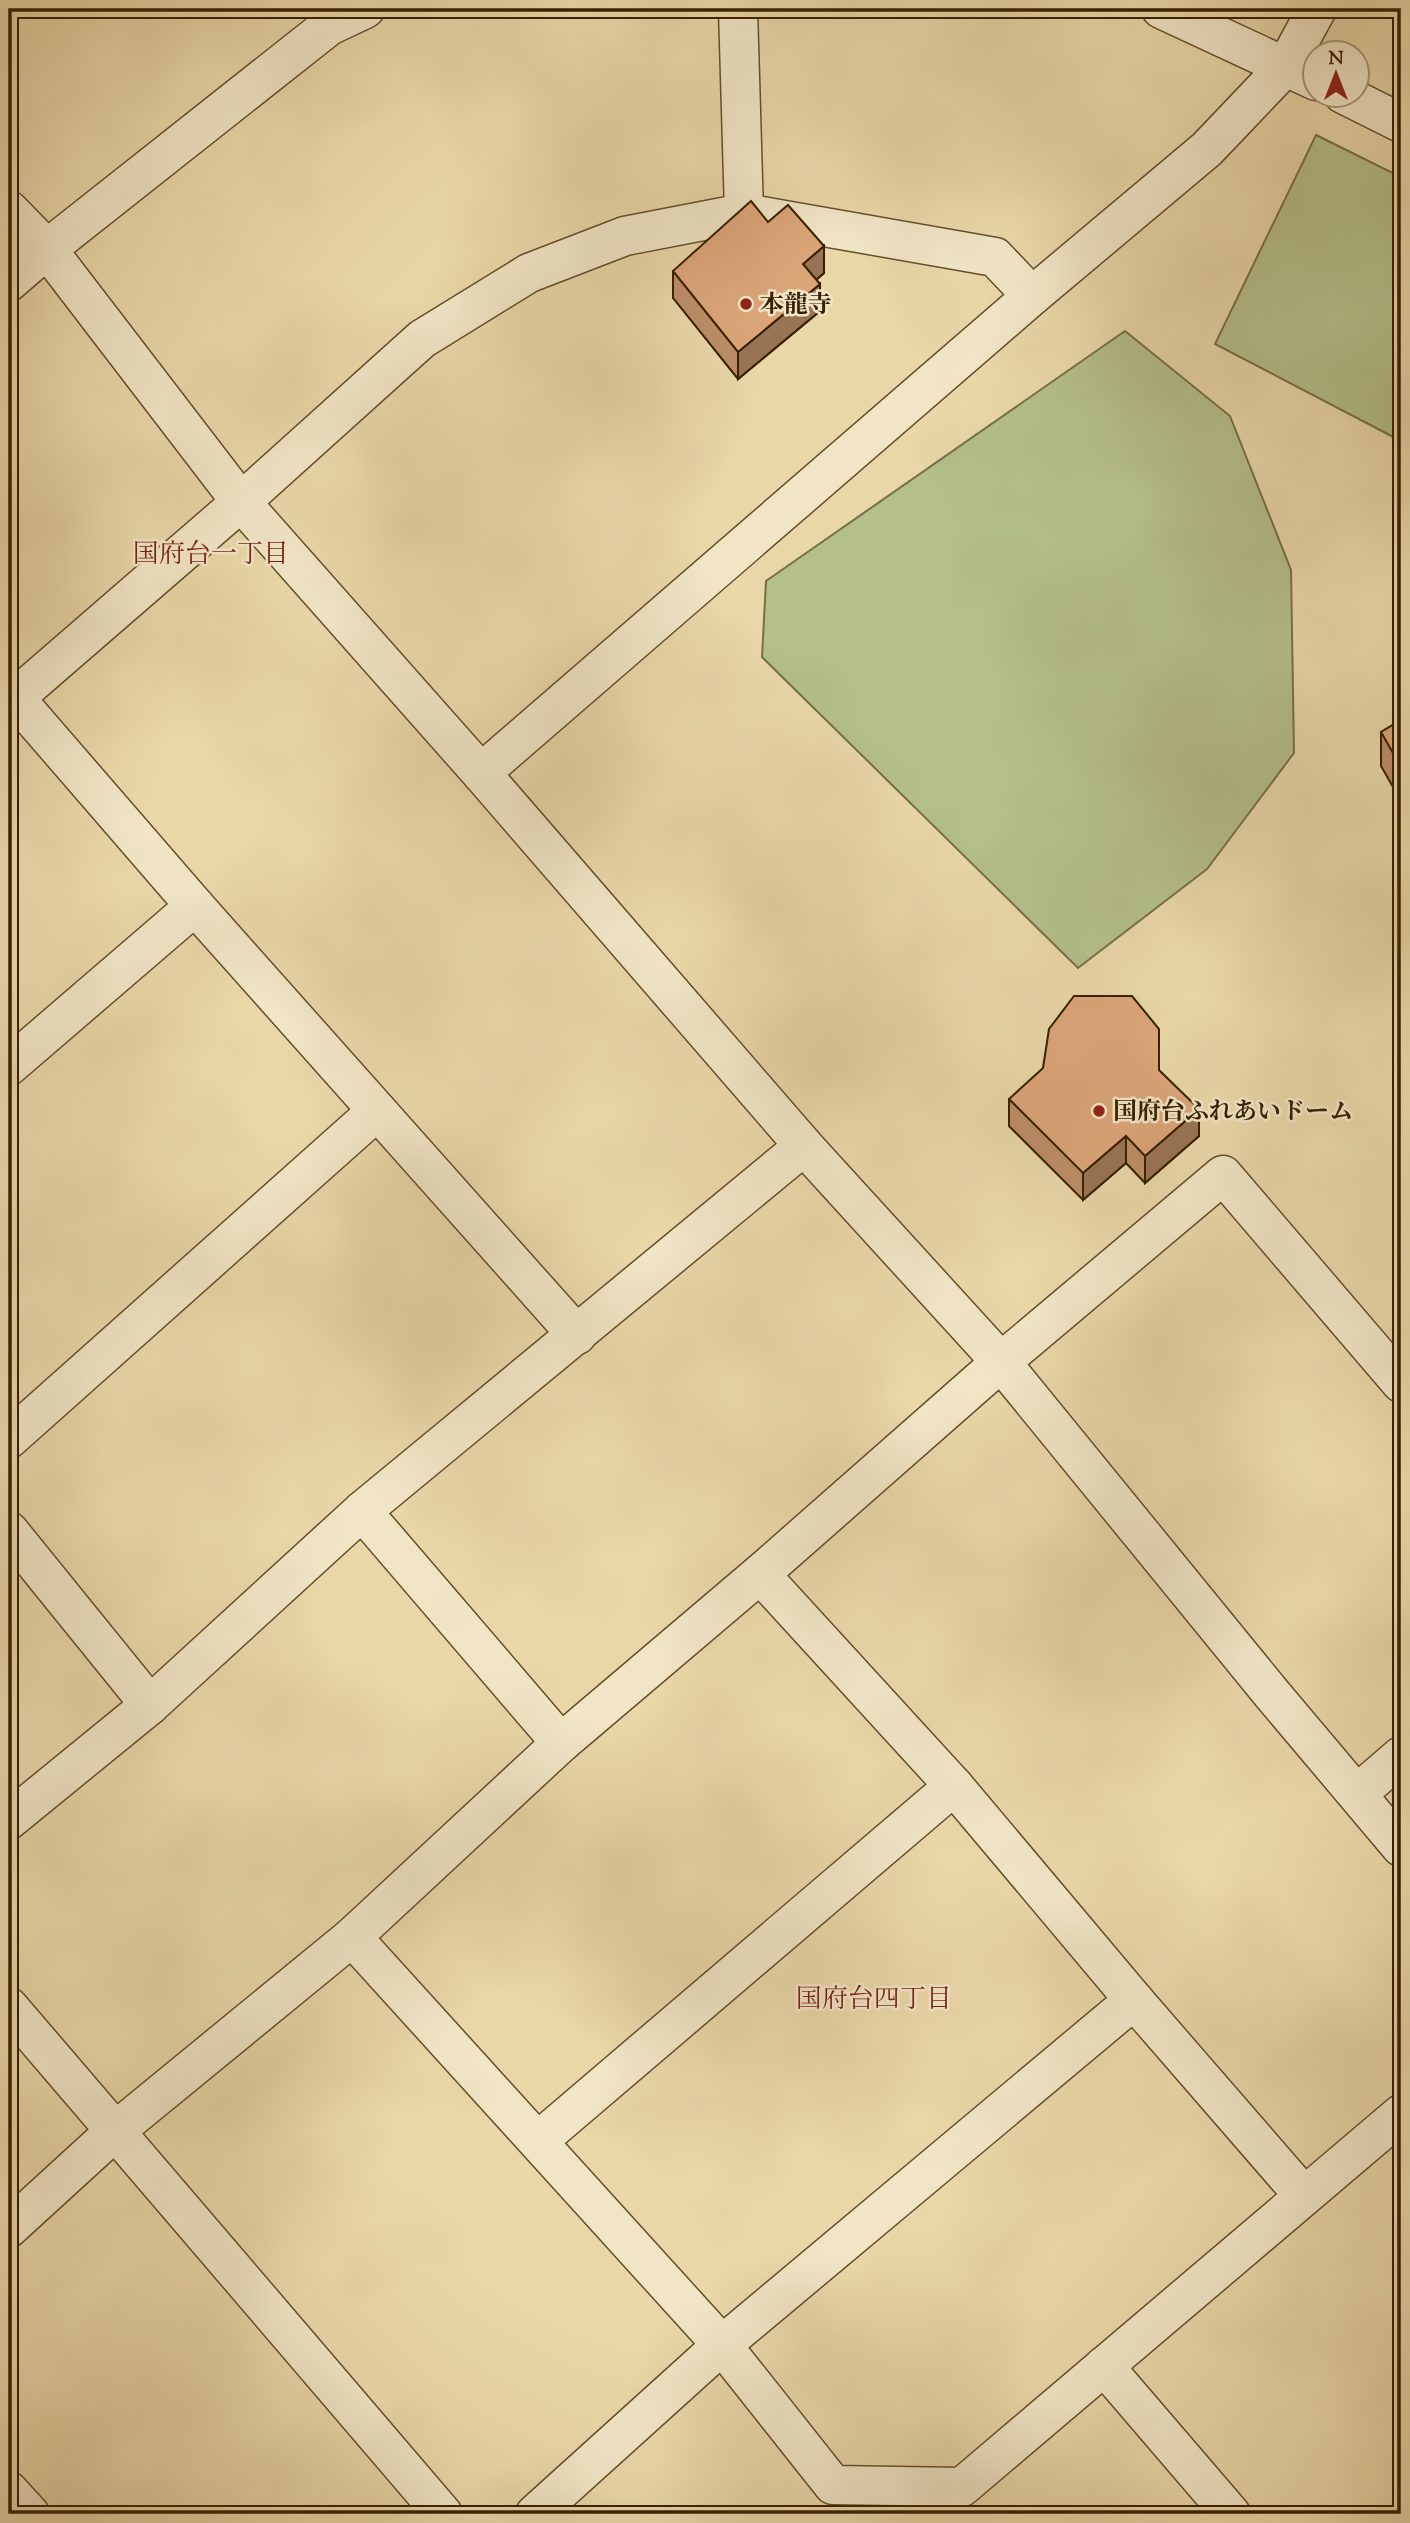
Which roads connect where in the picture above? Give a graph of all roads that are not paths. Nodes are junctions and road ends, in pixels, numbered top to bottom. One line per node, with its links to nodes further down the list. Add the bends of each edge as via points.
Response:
1 (365, 9): 10 (street, via 329,26)
2 (738, 9): 9 (street)
3 (1161, 9): 5 (street)
4 (1317, 9): 5 (street)
5 (1301, 73): 12 (street)
6 (1371, 108): 7 (street)
7 (1401, 123)
8 (9, 210): 10 (street)
9 (744, 213): 12 (street, via 995,257); 13 (street, via 625,236 529,274 422,340)
10 (47, 248): 11 (street); 13 (street)
11 (9, 282)
12 (1032, 296): 15 (street)
13 (241, 502): 14 (street); 15 (street)
14 (12, 701): 16 (street)
15 (481, 773): 19 (street)
16 (195, 906): 17 (street); 18 (street)
17 (9, 1066)
18 (377, 1111): 20 (street); 23 (street)
19 (804, 1146): 20 (street); 21 (street)
20 (577, 1335): 24 (street)
21 (1001, 1362): 22 (street, via 1223,1175); 26 (street); 31 (street)
22 (1401, 1384)
23 (9, 1439)
24 (362, 1511): 27 (street); 28 (street)
25 (9, 1531): 27 (street)
26 (760, 1574): 28 (street); 30 (street)
27 (150, 1704): 32 (street)
28 (561, 1743): 34 (street)
29 (1401, 1756): 31 (street)
30 (954, 1786): 35 (street); 39 (street)
31 (1357, 1794): 33 (street)
32 (9, 1820)
33 (1401, 1847)
34 (352, 1937): 38 (street); 39 (street)
35 (1134, 2000): 40 (street); 42 (street)
36 (9, 2007): 38 (street)
37 (1401, 2114): 40 (street)
38 (114, 2132): 41 (street); 46 (street)
39 (537, 2141): 42 (street)
40 (1304, 2196): 43 (street)
41 (9, 2228)
42 (722, 2345): 43 (street, via 833,2485 962,2487); 47 (street)
43 (1104, 2366): 48 (street)
44 (9, 2491): 45 (street)
45 (30, 2514)
46 (443, 2514)
47 (535, 2514)
48 (1231, 2514)

